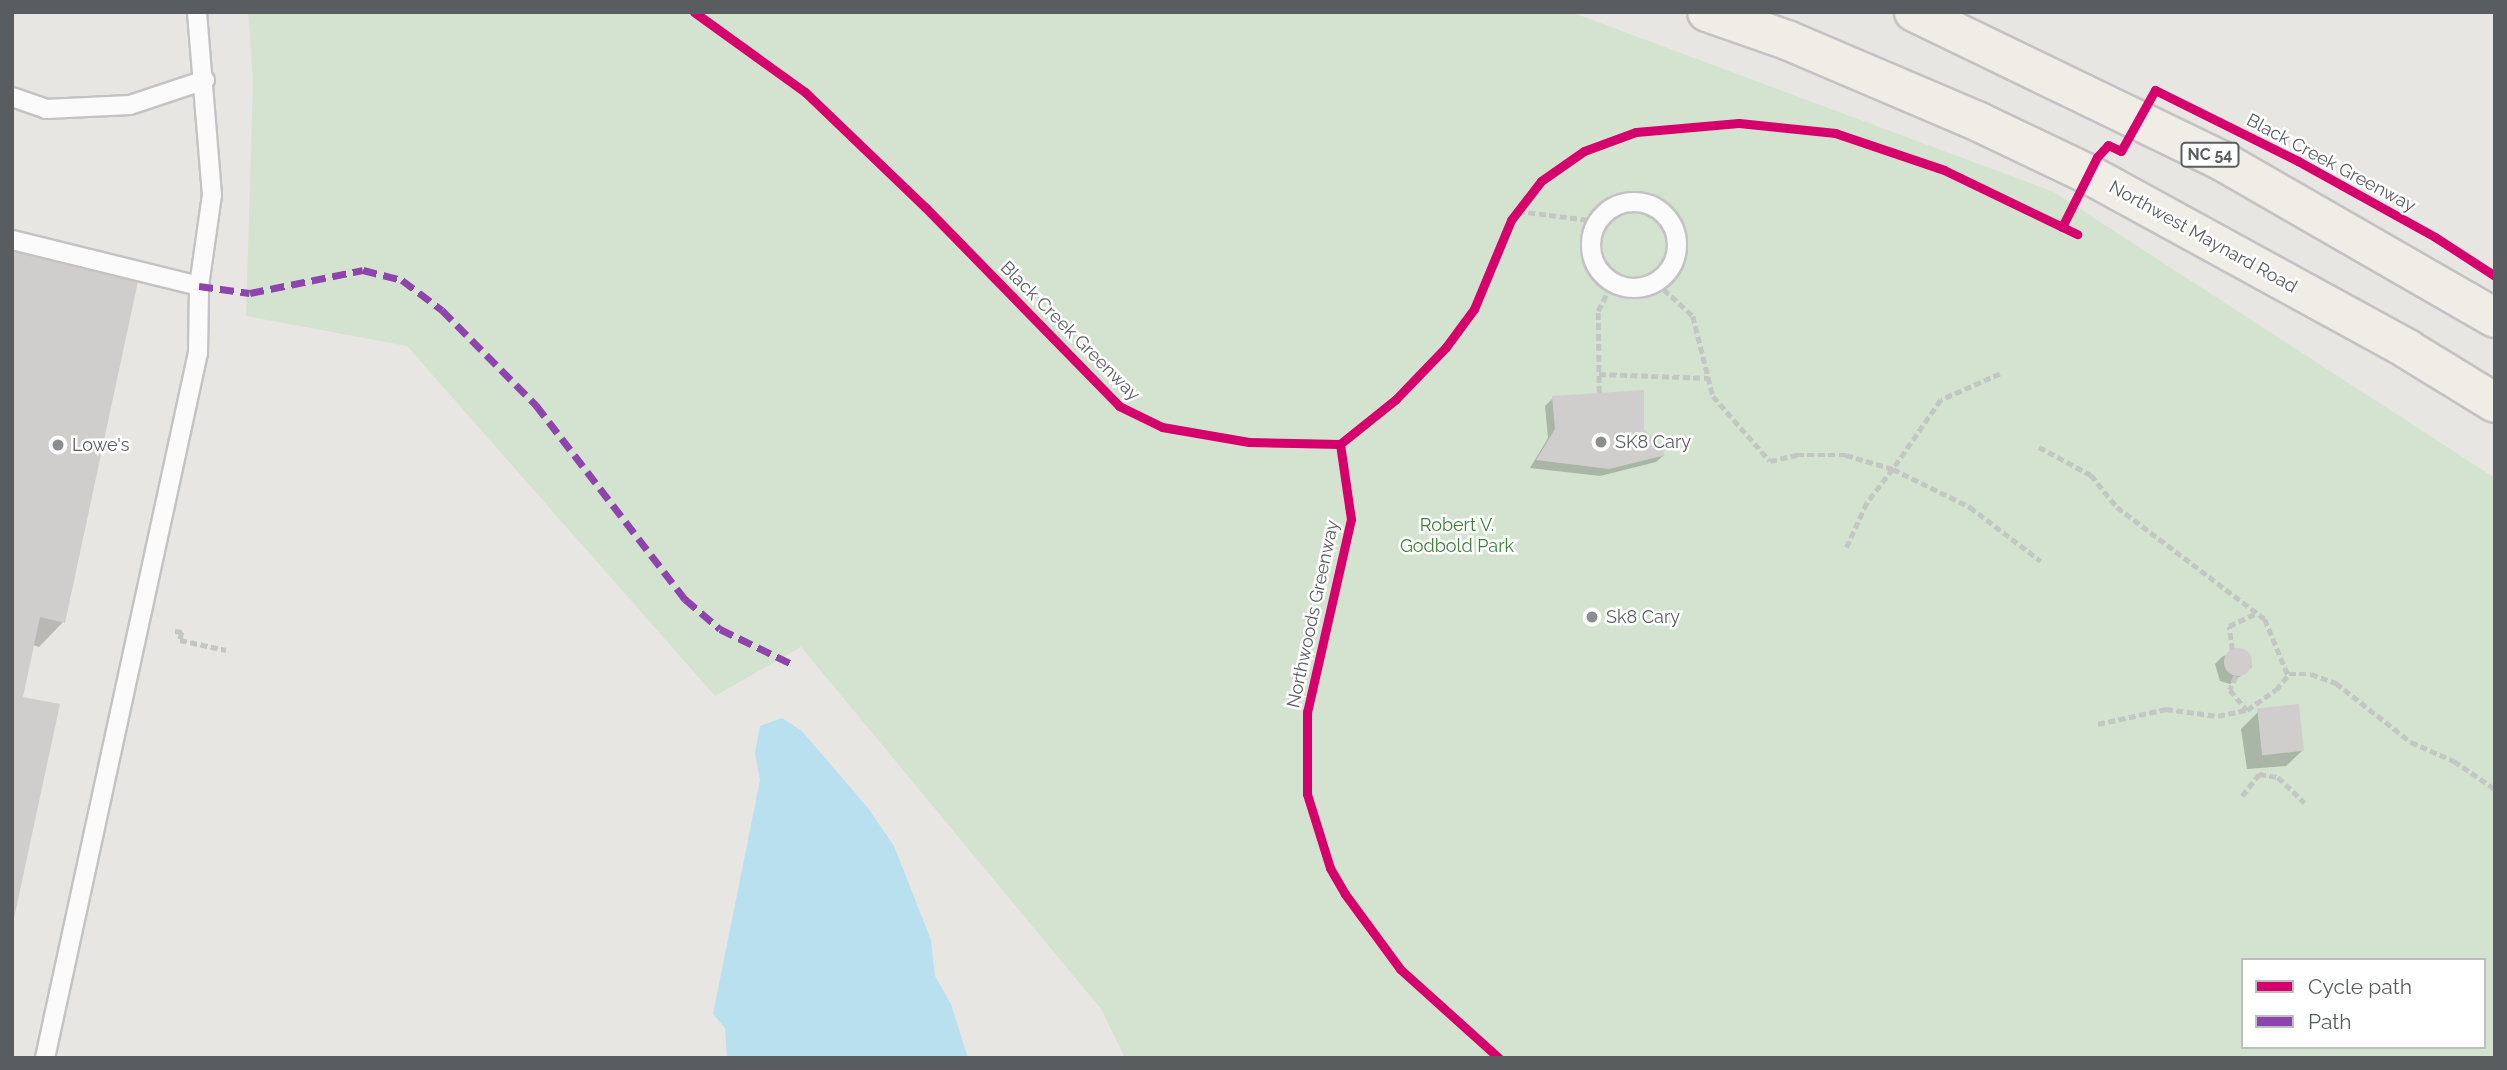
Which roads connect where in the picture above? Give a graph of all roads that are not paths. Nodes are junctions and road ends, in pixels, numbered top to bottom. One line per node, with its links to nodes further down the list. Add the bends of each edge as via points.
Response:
1 (197, 12): 4 (lane)
2 (1707, 12): 10 (main road, Northwest Maynard Road, via 1851,67 2088,174)
3 (1914, 12): 9 (main road, NC 54, via 2222,161)
4 (205, 80): 5 (lane, via 130,105 46,109); 8 (lane, via 212,195)
5 (12, 97)
6 (12, 240): 8 (lane)
7 (1612, 283): 7 (lane, via 1640,288 1656,282 1673,264 1675,229 1662,211 1636,201 1622,203 1597,221 1590,247 1594,261)
8 (199, 286): 11 (lane, via 198,353)
9 (2495, 318)
10 (2495, 403)
11 (45, 1058)

